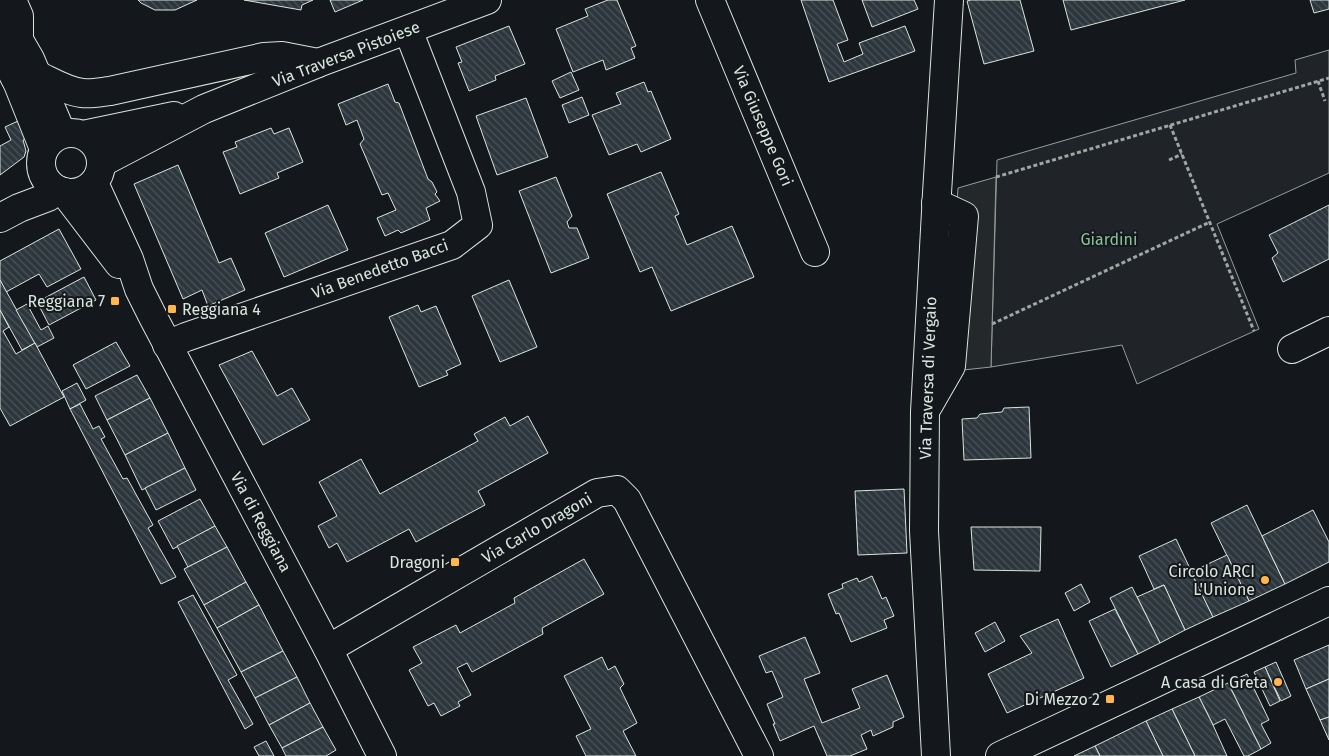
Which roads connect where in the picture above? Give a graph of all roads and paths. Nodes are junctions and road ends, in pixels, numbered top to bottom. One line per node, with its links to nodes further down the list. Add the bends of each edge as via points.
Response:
1 (12, 0): 7 (street, via 19,16)
2 (488, 0): 6 (street, Via Traversa Pistoiese)
3 (710, 0): 23 (street, Via Giuseppe Gori)
4 (950, 0): 34 (street, Via Traversa di Vergaio, via 925,412 924,531)
5 (0, 14): 7 (street, Via di Reggiana)
6 (408, 30): 8 (street, Via Traversa Pistoiese); 28 (street, Via Benedetto Bacci, via 471,192 478,224 452,245)
7 (10, 45): 9 (street, Via di Reggiana); 15 (street, Via di Reggiana, via 18,84)
8 (318, 63): 9 (street, via 264,56 110,91 83,93); 13 (street, Via Traversa Pistoiese)
9 (37, 75): 15 (street, Via di Reggiana)
10 (1329, 78): 11 (path)
11 (1318, 81): 12 (path); 14 (path)
12 (1325, 101)
13 (204, 109): 15 (street, Via Traversa Pistoiese); 18 (street, Via Traversa Pistoiese)
14 (1170, 125): 16 (path); 19 (path)
15 (58, 147): 18 (street, Via di Reggiana, via 89,139 98,149); 20 (street, Via di Reggiana, via 47,181); 21 (street)
16 (1182, 154): 17 (path); 22 (path)
17 (1168, 160)
18 (98, 173): 20 (street, via 89,188 77,193); 24 (street, Via di Reggiana)
19 (996, 177)
20 (61, 191): 21 (street); 24 (street, Via di Reggiana)
21 (10, 213)
22 (1210, 222): 25 (path); 26 (path)
23 (815, 252)
24 (139, 289): 28 (street, Via di Reggiana)
25 (992, 324)
26 (1254, 331)
27 (1329, 331): 29 (street)
28 (167, 345): 31 (street, Via di Reggiana)
29 (1292, 349)
30 (1329, 602): 35 (street)
31 (328, 649): 32 (street, Via di Reggiana); 33 (street, Via Carlo Dragoni, via 597,493 617,490 627,500)
32 (382, 756)
33 (759, 756)
34 (936, 756)
35 (1000, 756)

